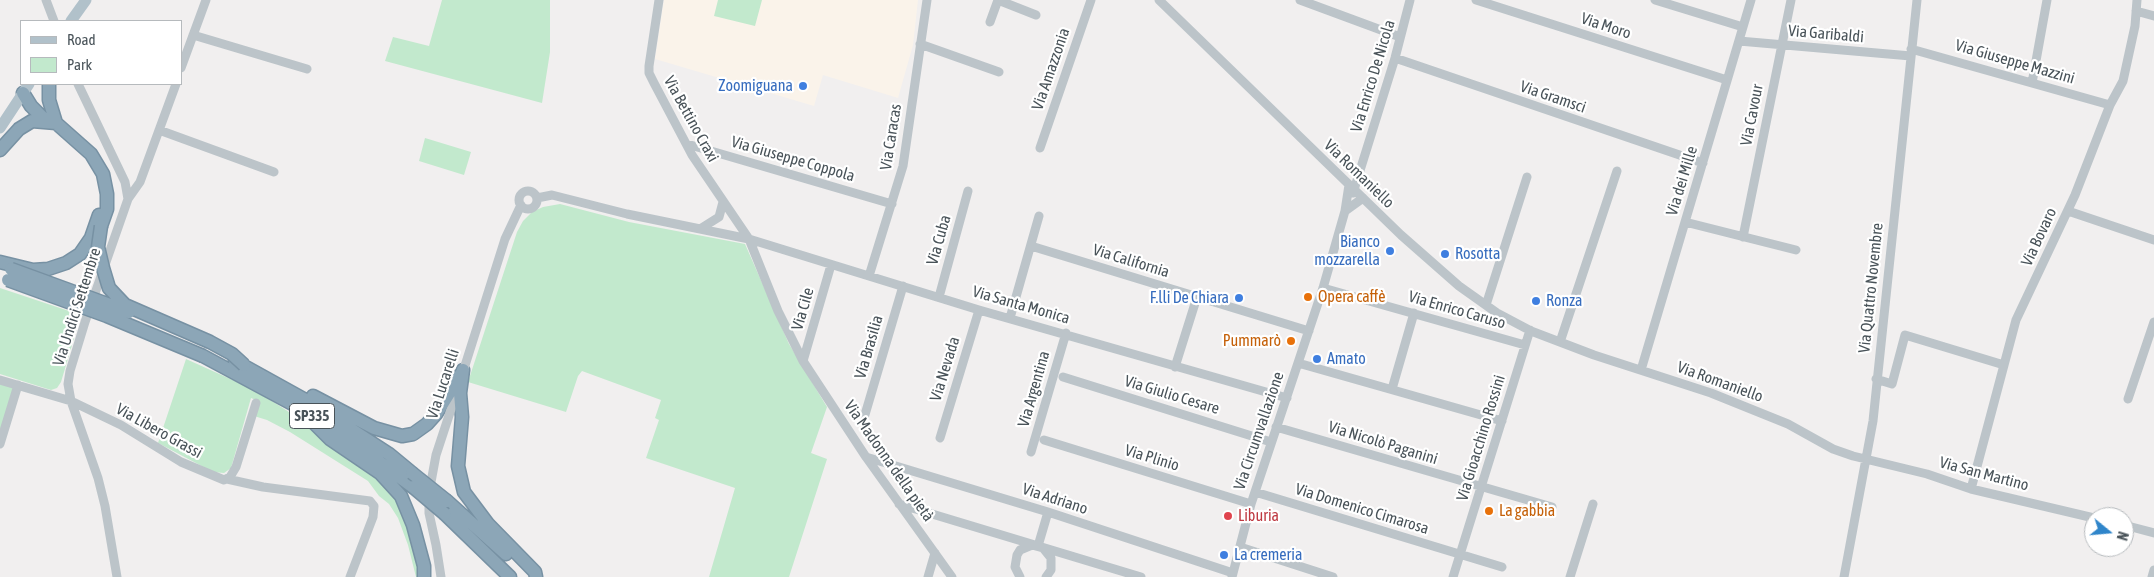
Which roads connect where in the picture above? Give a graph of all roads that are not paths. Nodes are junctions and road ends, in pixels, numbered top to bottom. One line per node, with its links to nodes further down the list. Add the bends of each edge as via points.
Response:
1 (46, 0): 21 (street)
2 (86, 0): 22 (main road)
3 (206, 0): 25 (street)
4 (659, 0): 45 (street, Via Bettino Craxi, via 649,73)
5 (927, 0): 28 (street, Via Caracas)
6 (998, 0): 19 (street); 23 (street)
7 (1091, 0): 46 (street, Via Amazzonia)
8 (1159, 0): 52 (street, Via Romaniello)
9 (1300, 0): 26 (street)
10 (1410, 0): 26 (street, Via Enrico De Nicola)
11 (1476, 0): 35 (street, Via Moro)
12 (1655, 0): 24 (street)
13 (1751, 0): 24 (street, Via dei Mille)
14 (1791, 0): 29 (street, Via Cavour)
15 (1917, 0): 30 (street, Via Quattro Novembre)
16 (2047, 0): 36 (street)
17 (2137, 0): 18 (street, Via Bovaro)
18 (2136, 11): 20 (street); 41 (street, Via Bovaro, via 2123,81)
19 (1036, 15)
20 (2154, 16)
21 (54, 20)
22 (72, 20)
23 (990, 22)
24 (1743, 27): 27 (street, Via dei Mille)
25 (193, 35): 32 (street); 33 (street)
26 (1400, 38): 31 (street, Via Enrico De Nicola)
27 (1739, 41): 29 (street, Via Garibaldi); 35 (street, Via dei Mille)
28 (920, 44): 34 (street); 59 (street, Via Caracas, via 903,166)
29 (1782, 45): 30 (street, Via Garibaldi); 66 (street, Via Cavour)
30 (1911, 52): 36 (street, Via Giuseppe Mazzini); 100 (street, Via Quattro Novembre)
31 (1395, 58): 48 (street, Via Gramsci); 52 (street, Via Enrico De Nicola)
32 (182, 65)
33 (307, 69)
34 (999, 72)
35 (1727, 80): 48 (street, Via dei Mille)
36 (2032, 83): 41 (street, Via Giuseppe Mazzini)
37 (49, 85): 42 (highway)
38 (78, 85): 57 (street, via 125,182)
39 (176, 85): 44 (street, Via Undici Settembre)
40 (26, 88): 42 (highway, SP335); 43 (main road)
41 (2110, 105): 62 (street, Via Bovaro)
42 (52, 119): 47 (highway, via 32,122 20,129); 54 (highway, SP335, via 91,154 104,174)
43 (0, 128)
44 (159, 130): 50 (street); 57 (street, Via Undici Settembre, via 140,182)
45 (687, 144): 58 (street, Via Bettino Craxi); 59 (street, Via Giuseppe Coppola)
46 (1040, 148)
47 (0, 150)
48 (1703, 163): 64 (street, Via dei Mille)
49 (1617, 171): 88 (street)
50 (274, 172)
51 (1526, 177): 80 (street)
52 (1351, 187): 56 (street, Via Romaniello); 61 (street, Via Circumvallazione)
53 (968, 192): 78 (street, Via Cuba)
54 (107, 194): 71 (highway, via 91,238 80,254 66,263 48,270 32,270); 94 (highway, SP335, bridge, via 107,209 98,247 110,288 125,305 210,342)
55 (537, 198): 60 (street, Via Lucarelli, via 532,208); 60 (street, Via Lucarelli, via 526,191 520,197); 65 (street, Via Lucarelli, via 552,195)
56 (1363, 198): 61 (street); 80 (street, Via Romaniello, via 1459,286)
57 (128, 199): 107 (street, Via Undici Settembre, via 70,371)
58 (723, 202): 65 (street, via 719,217); 67 (street, Via Bettino Craxi)
59 (892, 204): 74 (street, Via Caracas)
60 (522, 206): 97 (street, Via Lucarelli, via 505,239)
61 (1348, 208): 77 (street, Via Circumvallazione)
62 (2068, 211): 68 (street); 95 (street, Via Bovaro, via 2016,320)
63 (1039, 216): 69 (street)
64 (1685, 222): 66 (street); 98 (street, Via dei Mille)
65 (700, 229): 67 (street, Via Lucarelli)
66 (1743, 237): 70 (street)
67 (749, 239): 72 (street, Via Santa Monica); 92 (street, Via Madonna della pietà, via 778,311)
68 (2154, 240)
69 (1031, 246): 79 (street, Via California); 83 (street)
70 (1796, 250)
71 (0, 262)
72 (831, 265): 74 (street, Via Santa Monica); 92 (street, Via Cile)
73 (0, 266): 90 (highway, SP335, bridge, via 90,296)
74 (869, 276): 76 (street, Via Santa Monica)
75 (0, 278): 90 (highway, SP335, bridge)
76 (903, 286): 78 (street, Via Santa Monica); 110 (street, Via Brasilia)
77 (1323, 288): 82 (street, Via Enrico Caruso); 86 (street, Via Circumvallazione)
78 (939, 297): 81 (street, Via Santa Monica)
79 (1197, 297): 86 (street, Via California); 96 (street)
80 (1486, 305): 85 (street, Via Romaniello)
81 (979, 310): 83 (street, Via Santa Monica); 113 (street, Via Nevada)
82 (1414, 313): 89 (street, Via Enrico Caruso); 104 (street)
83 (1010, 318): 87 (street, Via Santa Monica)
84 (2154, 322): 91 (street)
85 (1530, 330): 88 (street, Via Romaniello); 89 (street, Via Gioacchino Rossini)
86 (1309, 331): 93 (street, Via Circumvallazione)
87 (1066, 333): 96 (street, Via Santa Monica); 117 (street, Via Argentina)
88 (1560, 342): 98 (street, Via Romaniello)
89 (1526, 345): 111 (street, Via Gioacchino Rossini)
90 (205, 351): 94 (highway, SP335); 109 (highway, SP335)
91 (2149, 351): 106 (street)
92 (803, 361): 118 (street, Via Madonna della pietà)
93 (1298, 363): 104 (street); 105 (street, Via Circumvallazione)
94 (244, 365): 103 (highway, SP335)
95 (2004, 365): 100 (street, via 1905,335 1892,384); 122 (street, Via Bovaro)
96 (1175, 367): 105 (street, Via Santa Monica)
97 (463, 370): 103 (highway, via 427,424 413,434 402,436 374,428 304,391); 144 (street, Via Lucarelli, via 436,455 429,493 429,513); 147 (highway, via 458,466 464,492)
98 (1641, 370): 119 (street, Via Romaniello, via 1711,393 1788,424 1833,449)
99 (1063, 377): 115 (street, Via Giulio Cesare)
100 (1876, 379): 119 (street, Via Quattro Novembre)
101 (0, 380): 102 (street, Via Libero Grassi)
102 (18, 386): 107 (street, Via Libero Grassi); 116 (street)
103 (289, 390): 127 (highway, SP335, bridge, via 389,454)
104 (1392, 390): 111 (street)
105 (1287, 398): 112 (street, Via Circumvallazione)
106 (2128, 399)
107 (71, 401): 120 (street, Via Libero Grassi, via 204,474); 141 (street, Via Undici Settembre, via 98,478)
108 (256, 403): 120 (street, via 236,467)
109 (298, 407): 127 (highway, SP335, bridge); 143 (highway, via 330,439 380,473 400,496 413,525)
110 (864, 418)
111 (1502, 420): 121 (street, Via Gioacchino Rossini)
112 (1276, 426): 115 (street, Via Circumvallazione); 121 (street, Via Nicolò Paganini)
113 (940, 438)
114 (1044, 440): 125 (street, Via Plinio)
115 (1271, 442): 123 (street, Via Circumvallazione)
116 (0, 444)
117 (1031, 452)
118 (866, 458): 124 (street, Via Madonna della pietà); 129 (street, Via Adriano)
119 (1866, 459): 122 (street, Via San Martino); 156 (street, Via Quattro Novembre)
120 (227, 479): 142 (street, Via Libero Grassi, via 370,501 374,506 373,517)
121 (1481, 488): 128 (street, Via Nicolò Paganini); 136 (street, Via Gioacchino Rossini)
122 (1971, 489): 130 (street, Via San Martino)
123 (1255, 492): 125 (street, Via Circumvallazione); 136 (street, Via Domenico Cimarosa)
124 (899, 504): 133 (street); 135 (street, Via Madonna della pietà)
125 (1251, 504): 134 (street, Via Circumvallazione)
126 (1593, 504): 155 (street)
127 (446, 507): 145 (highway, SP335); 146 (highway, SP335, via 489,538)
128 (1552, 507)
129 (1048, 512): 133 (street); 139 (street, Via Adriano)
130 (2084, 516)
131 (2134, 528): 132 (street)
132 (2154, 533)
133 (1038, 546): 150 (street, via 1026,547 1016,555 1015,567); 151 (street, via 1048,552 1050,558 1051,570); 152 (street)
134 (1240, 547): 139 (street, Via Circumvallazione); 140 (street)
135 (935, 553): 148 (street); 149 (street, Via Madonna della pietà)
136 (1460, 554): 137 (street); 154 (street, Via Gioacchino Rossini)
137 (1502, 567)
138 (2154, 570): 157 (street)
139 (1232, 575)
140 (1318, 575): 153 (street)
141 (117, 577)
142 (350, 577)
143 (424, 577)
144 (441, 577)
145 (510, 577)
146 (528, 577)
147 (536, 577)
148 (928, 577)
149 (952, 577)
150 (1020, 577)
151 (1046, 577)
152 (1141, 577)
153 (1333, 577)
154 (1453, 577)
155 (1570, 577)
156 (1844, 577)
157 (2152, 577)

